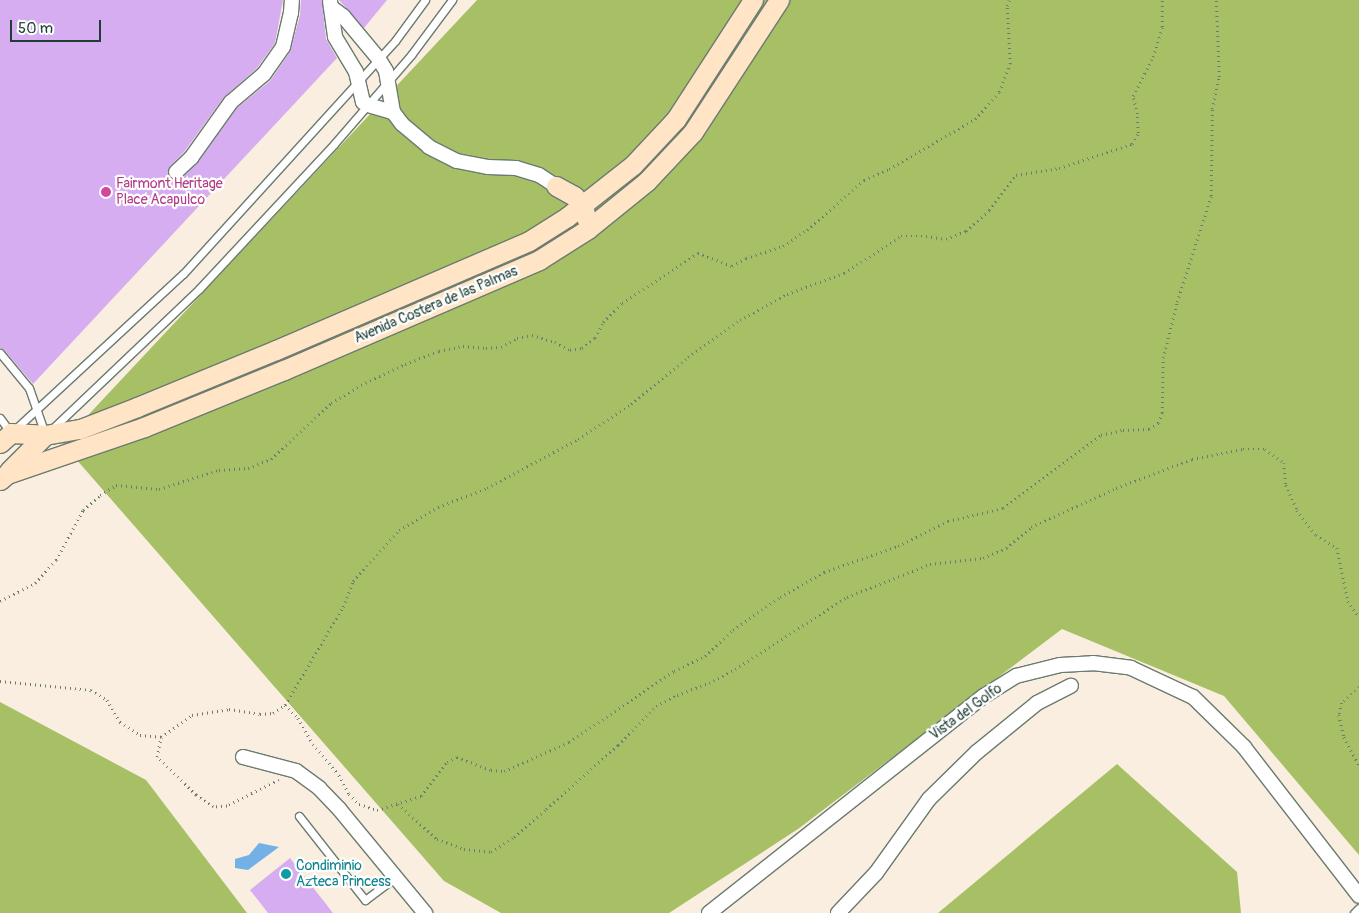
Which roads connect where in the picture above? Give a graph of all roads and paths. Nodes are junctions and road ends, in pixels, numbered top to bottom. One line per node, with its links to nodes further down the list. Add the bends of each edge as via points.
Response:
1 (292, 0): 17 (street, via 283,47 264,74 231,102 191,158)
2 (425, 0): 12 (lane, Avenida Costera de las Palmas, via 395,41)
3 (452, 0): 13 (lane)
4 (753, 0): 19 (main road, Avenida Costera de las Palmas, via 676,119 633,165)
5 (779, 0): 21 (main road, Avenida Costera de las Palmas, via 693,132 648,180)
6 (1009, 0): 27 (path, via 1010,64 999,92 975,119 864,180 807,230 783,246 732,266 698,252 622,303 603,322 595,338 582,348 570,350 532,335 517,338 502,347 463,346 405,364 361,384 331,403 271,459 248,468 219,470 159,489 116,485 83,510 56,560 35,583)
7 (1162, 0): 32 (path, via 1162,27 1153,57 1133,96 1138,133 1132,144 1059,168 1016,175 989,210 966,231 946,239 900,236 844,273 787,294 740,320 631,404 578,439 496,484 438,507 399,530 353,581 343,607)
8 (1216, 0): 37 (path, via 1219,77 1212,109 1211,196 1163,358 1162,413 1158,423 1149,429 1101,435 1003,508 948,521 898,546 824,572 780,597 733,630 705,656 674,671 569,742 504,771 491,770 457,757 442,766 421,796)
9 (331, 4): 10 (street); 11 (street, via 335,37)
10 (359, 35): 11 (street); 12 (street)
11 (344, 50): 14 (street, via 356,72)
12 (378, 58): 13 (street); 14 (lane, Avenida Costera de las Palmas)
13 (390, 81): 15 (lane); 16 (street)
14 (357, 82): 15 (street); 23 (lane, Avenida Costera de las Palmas, via 183,274)
15 (368, 105): 16 (street); 25 (lane, via 199,289)
16 (393, 112): 18 (street, via 429,147 457,161 516,168 539,175)
17 (176, 172)
18 (556, 186): 19 (main road, via 574,196); 20 (main road, via 560,205)
19 (583, 206): 20 (main road, Avenida Costera de las Palmas); 21 (main road)
20 (567, 217): 21 (main road); 25 (main road, Avenida Costera de las Palmas, via 529,240 276,350 80,429)
21 (588, 229): 26 (main road, Avenida Costera de las Palmas, via 539,260 284,370 144,427)
22 (0, 353): 23 (lane, via 29,388)
23 (35, 410): 24 (lane, Avenida Costera de las Palmas); 25 (lane)
24 (4, 431): 25 (main road, Avenida Costera de las Palmas)
25 (45, 435): 26 (main road)
26 (3, 477)
27 (0, 601)
28 (1359, 616): 37 (path, via 1348,601 1337,548 1316,536 1297,510 1286,485 1284,463 1265,449 1243,449 1192,459 1116,488 1032,527 1006,548 983,558 930,564 847,597 709,684 656,706 546,809 491,852 464,849 437,839)
29 (0, 682): 33 (path, via 91,690 107,700 120,722 140,735)
30 (1071, 686): 44 (street, via 1038,703 977,752 929,800 876,873)
31 (1359, 687): 35 (path, via 1342,704 1339,715 1344,736)
32 (285, 705): 33 (path, via 273,713 230,709 192,715); 37 (path, via 339,775 348,794 359,804 377,810)
33 (161, 736): 36 (path, via 158,757 213,807 228,806)
34 (243, 757): 36 (street)
35 (1359, 765)
36 (296, 771): 39 (street, via 319,788 340,810)
37 (398, 804)
38 (299, 816): 39 (lane, via 365,900)
39 (394, 878): 42 (street)
40 (1359, 896): 43 (street, Vista del Golfo, via 1244,747 1193,697 1131,668 1093,662 1060,665 1016,676 984,696)
41 (1359, 908): 45 (lane)
42 (424, 913)
43 (709, 913)
44 (838, 913)
45 (1354, 913)

